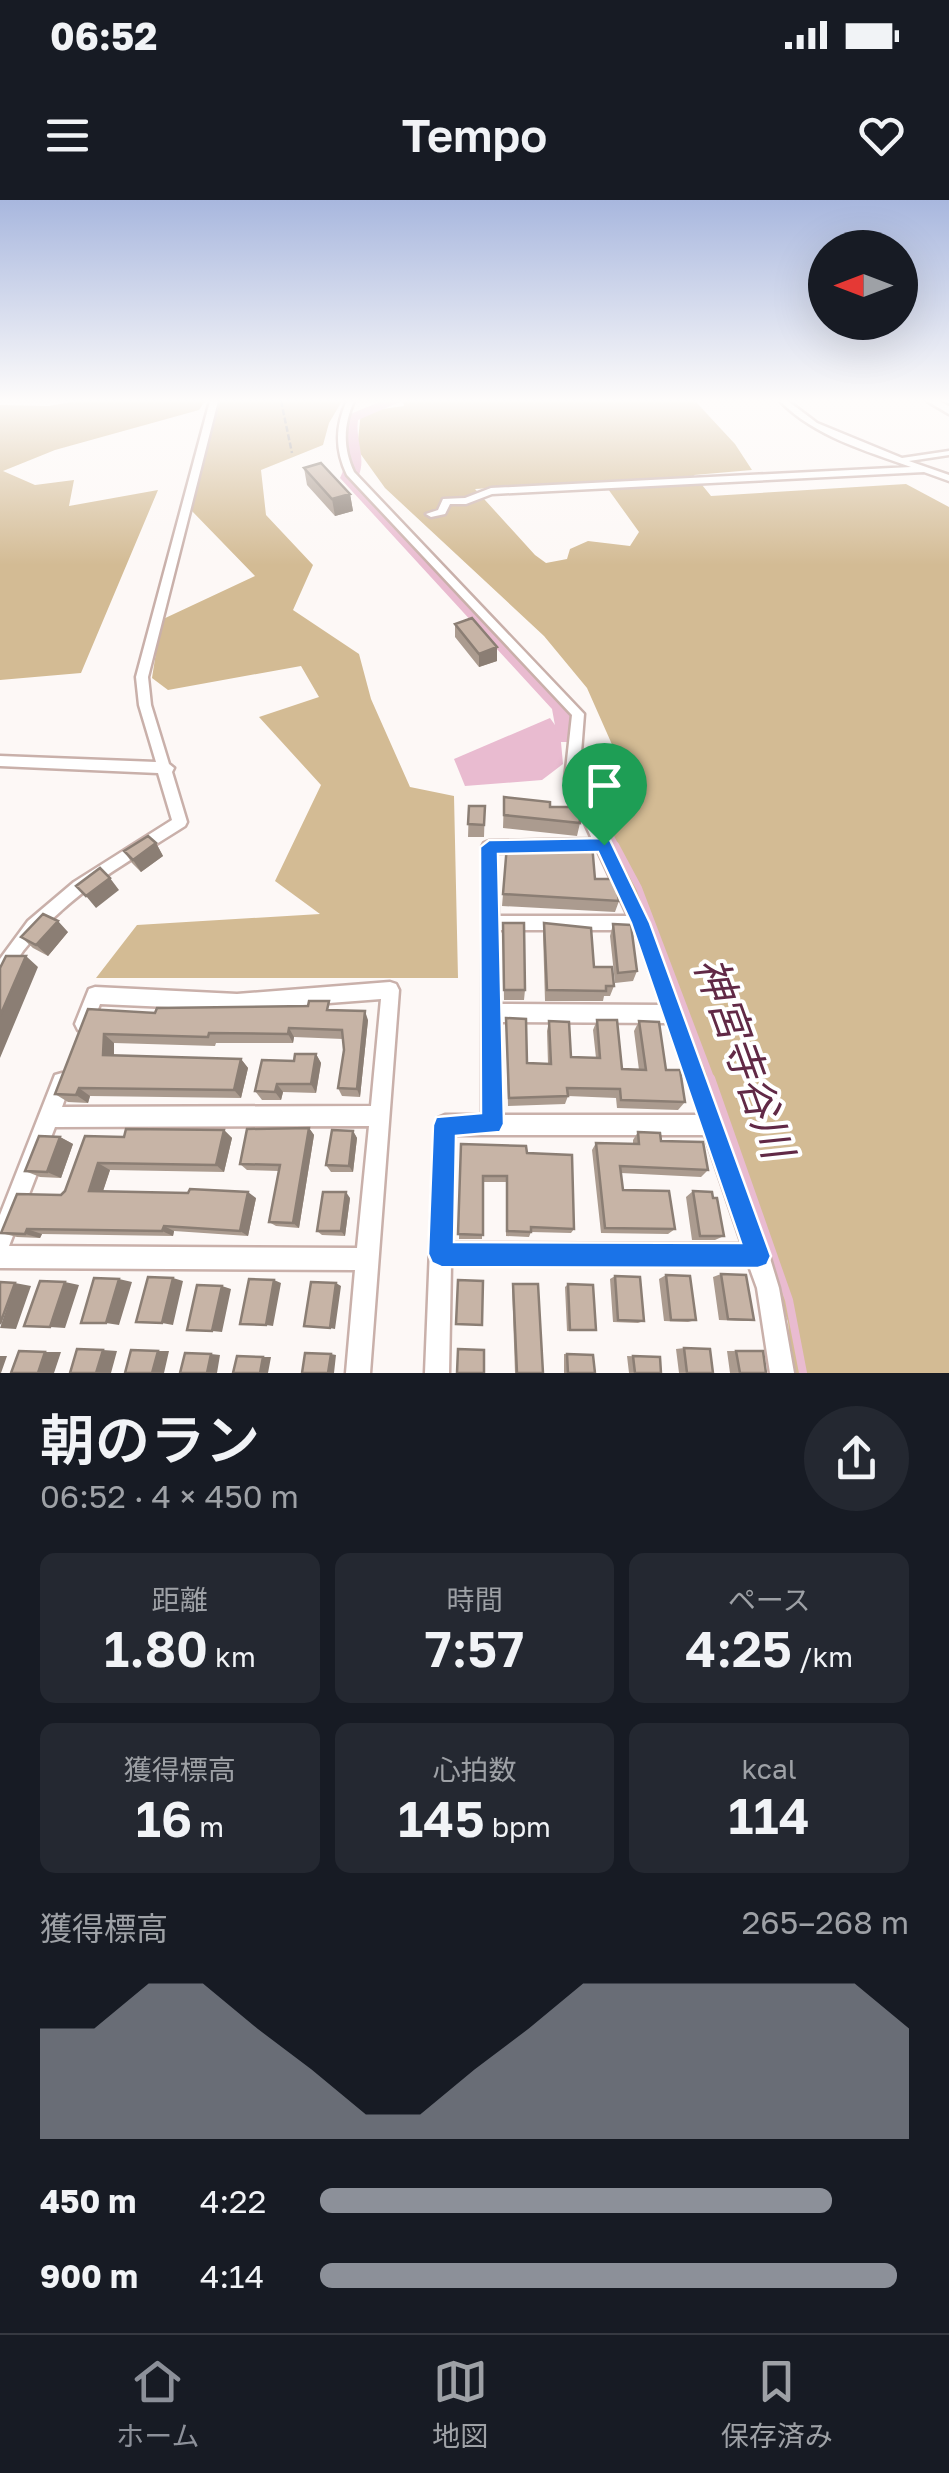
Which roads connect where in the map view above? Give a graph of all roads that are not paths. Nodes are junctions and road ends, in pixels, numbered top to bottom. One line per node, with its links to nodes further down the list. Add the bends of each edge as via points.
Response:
1 (200, 456): 10 (street, via 142,678)
2 (345, 456): 11 (street, via 350,473 578,714 572,779)
3 (891, 456): 5 (street)
4 (931, 456): 5 (street)
5 (902, 460): 6 (street)
6 (924, 468): 7 (street); 8 (street, via 491,491 446,502 442,512)
7 (949, 478)
8 (431, 514)
9 (0, 760): 10 (street)
10 (166, 768): 14 (street, via 180,822 43,918 12,950)
11 (604, 845): 12 (street, via 489,847); 13 (street)
12 (490, 922): 13 (street); 15 (street)
13 (640, 923): 16 (street)
14 (0, 974)
15 (492, 1013): 16 (street); 19 (street)
16 (673, 1014): 20 (street)
17 (378, 1116): 18 (street); 18 (street, via 390,990 237,1002 95,995); 25 (street)
18 (49, 1117): 21 (street)
19 (492, 1124): 20 (street); 22 (street, via 444,1125)
20 (711, 1125): 23 (street)
21 (0, 1242)
22 (441, 1254): 23 (street); 27 (street)
23 (758, 1256): 28 (street)
24 (0, 1257): 25 (street)
25 (367, 1259): 26 (street)
26 (358, 1373)
27 (438, 1373)
28 (782, 1373)

